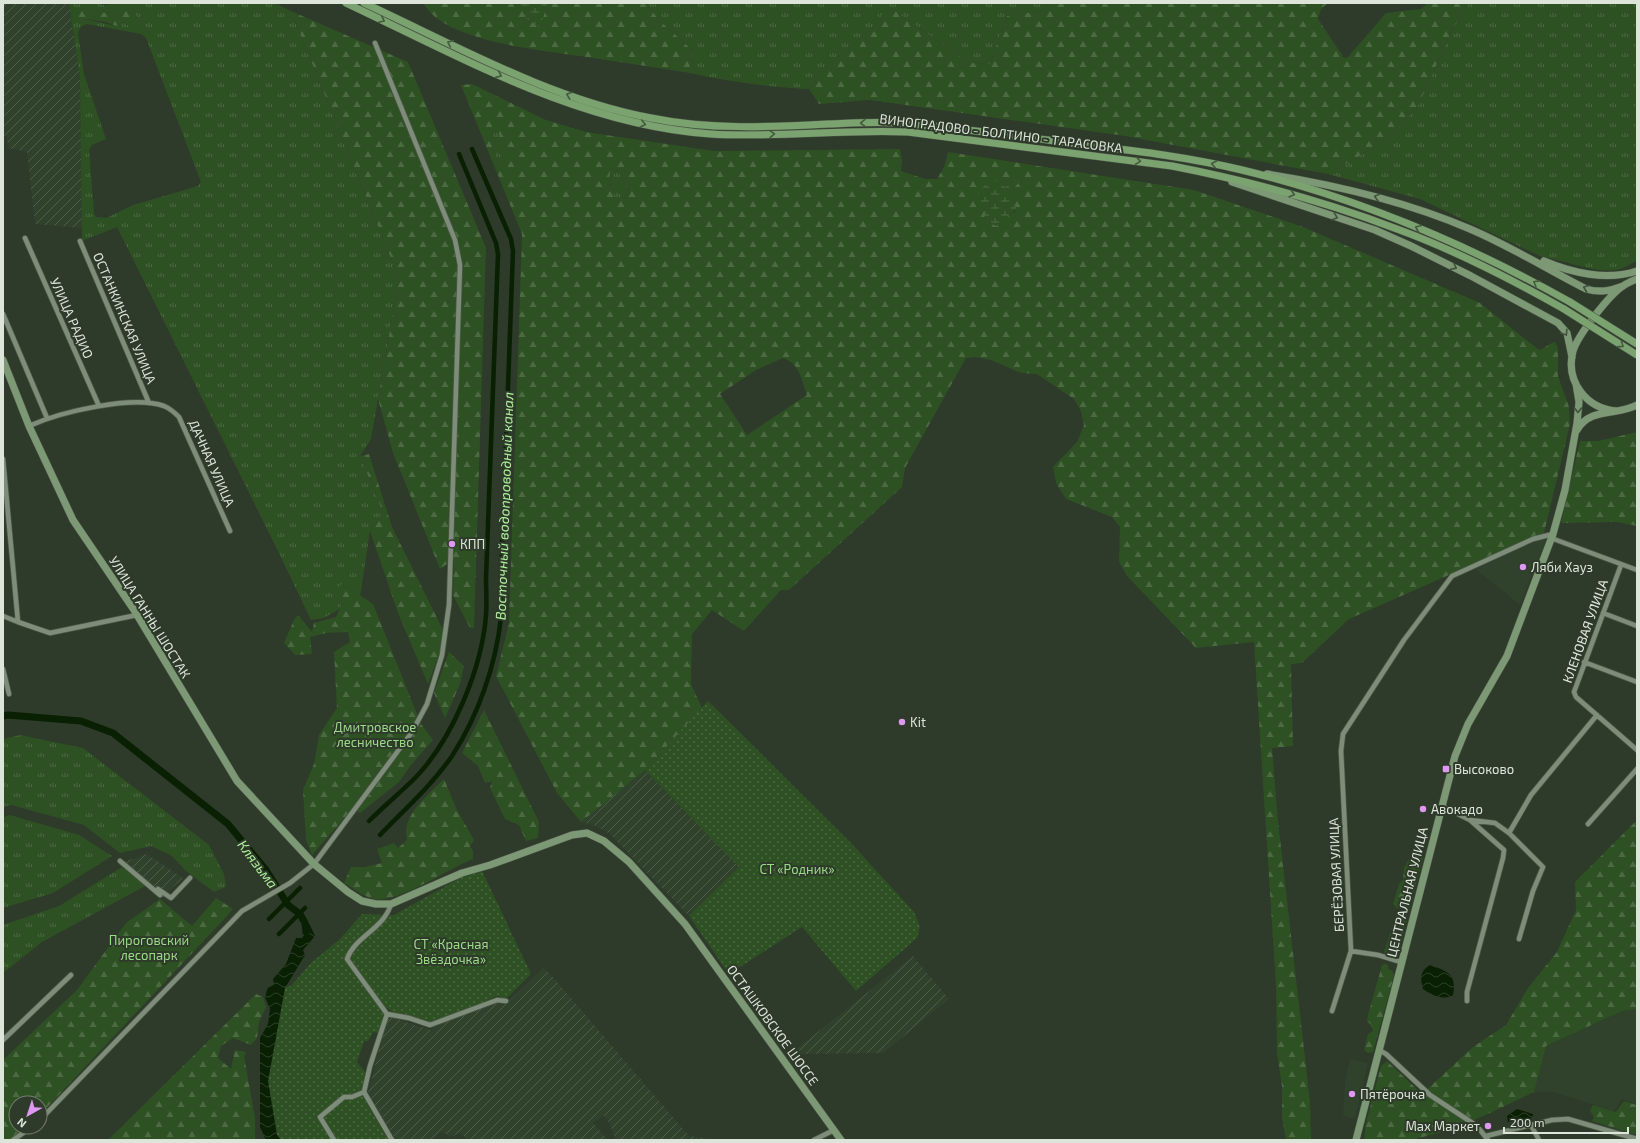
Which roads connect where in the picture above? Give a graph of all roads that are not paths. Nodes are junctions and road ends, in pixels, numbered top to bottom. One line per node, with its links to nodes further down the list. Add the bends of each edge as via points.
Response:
1 (346, 3): 5 (main road, ВИНОГРАДОВО - БОЛТИНО - ТАРАСОВКА, one-way to 5, via 545,95 605,115 654,127 711,134 769,135 867,130 908,132)
2 (364, 3): 4 (main road, ВИНОГРАДОВО - БОЛТИНО - ТАРАСОВКА, one-way to 2, via 1179,156 908,124 710,126 652,119 606,108 548,88)
3 (375, 43): 47 (street, via 456,240 460,265 447,630 427,704 412,732)
4 (1240, 170): 8 (main road, one-way to 4, via 1470,229 1410,206 1314,182); 13 (main road, ВИНОГРАДОВО - БОЛТИНО - ТАРАСОВКА, one-way to 4, bridge, via 1528,278 1468,249 1403,221 1330,195)
5 (1205, 172): 14 (main road, ВИНОГРАДОВО - БОЛТИНО - ТАРАСОВКА, one-way to 14, bridge, via 1277,190 1398,229 1519,284); 15 (main road, ЦЕНТРАЛЬНАЯ УЛИЦА, one-way to 15, via 1375,230 1472,276 1558,323 1567,333)
6 (25, 238): 19 (street, УЛИЦА РАДИО)
7 (80, 241): 18 (street, ОСТАНКИНСКАЯ УЛИЦА)
8 (1519, 252): 9 (main road, via 1566,270 1603,276); 11 (main road, one-way to 8, via 1597,292 1586,289)
9 (1637, 271)
10 (1637, 280): 11 (main road)
11 (1623, 286): 15 (main road, via 1584,330)
12 (3, 314): 22 (street)
13 (1637, 344)
14 (1637, 355)
15 (1572, 357): 17 (main road, ЦЕНТРАЛЬНАЯ УЛИЦА, via 1572,373)
16 (3, 360): 23 (main road, УЛИЦА ГАННЫ ШОСТАК)
17 (1576, 384): 21 (main road, via 1581,394 1595,406); 24 (main road, ЦЕНТРАЛЬНАЯ УЛИЦА, one-way to 24, via 1579,412)
18 (149, 403): 19 (street, ДАЧНАЯ УЛИЦА); 26 (street, ДАЧНАЯ УЛИЦА, via 165,407 179,417)
19 (99, 406): 22 (street, ДАЧНАЯ УЛИЦА)
20 (1635, 407): 21 (main road)
21 (1617, 411): 24 (main road, via 1594,416 1580,426)
22 (47, 418): 23 (street, ДАЧНАЯ УЛИЦА)
23 (29, 426): 31 (main road, УЛИЦА ГАННЫ ШОСТАК, via 73,520)
24 (1575, 435): 27 (main road, ЦЕНТРАЛЬНАЯ УЛИЦА, via 1565,490)
25 (3, 459): 33 (street)
26 (230, 531)
27 (1552, 536): 28 (street); 42 (main road, ЦЕНТРАЛЬНАЯ УЛИЦА, via 1507,656 1460,741); 53 (street, БЕРЁЗОВАЯ УЛИЦА, via 1533,539 1452,576 1404,640 1343,734)
28 (1621, 565): 29 (street); 30 (street, КЛЕНОВАЯ УЛИЦА)
29 (1637, 570)
30 (1603, 612): 34 (street); 35 (street, КЛЕНОВАЯ УЛИЦА)
31 (137, 615): 33 (street, via 50,633); 47 (main road, УЛИЦА ГАННЫ ШОСТАК, via 237,781)
32 (3, 616): 33 (street)
33 (18, 622)
34 (1637, 626)
35 (1584, 662): 37 (street); 39 (street, КЛЕНОВАЯ УЛИЦА, via 1574,692 1576,697)
36 (3, 669): 38 (street)
37 (1637, 682)
38 (9, 694)
39 (1597, 716): 40 (street, КЛЕНОВАЯ УЛИЦА); 45 (street, via 1531,795)
40 (1637, 750)
41 (1637, 769): 44 (street)
42 (1442, 806): 43 (street); 54 (main road, ЦЕНТРАЛЬНАЯ УЛИЦА)
43 (1470, 820): 45 (street, via 1495,823); 57 (street, via 1504,850 1467,992)
44 (1588, 824)
45 (1509, 833): 52 (street, via 1543,867)
46 (120, 861): 50 (street)
47 (314, 864): 51 (main road, УЛИЦА ГАННЫ ШОСТАК, via 362,901); 63 (street, via 290,883 242,911)
48 (190, 878): 49 (street, via 171,898)
49 (158, 889)
50 (160, 895)
51 (391, 904): 59 (street, via 385,918 350,949 347,959); 65 (main road, ОСТАШКОВСКОЕ ШОССЕ, via 462,873 490,866 572,836 587,833 604,841 629,862 685,924)
52 (1519, 939)
53 (1351, 951): 54 (street); 58 (street, БЕРЁЗОВАЯ УЛИЦА)
54 (1401, 962): 61 (main road, ЦЕНТРАЛЬНАЯ УЛИЦА)
55 (70, 975): 60 (street)
56 (506, 1001): 59 (street, via 497,1000 430,1025)
57 (1468, 1001)
58 (1332, 1011)
59 (387, 1014): 62 (street)
60 (3, 1040)
61 (1379, 1050): 66 (street, via 1430,1095 1475,1124); 72 (main road, ЦЕНТРАЛЬНАЯ УЛИЦА)
62 (364, 1092): 68 (street, via 344,1097 320,1117); 69 (street)
63 (48, 1112)
64 (1531, 1125): 66 (street); 67 (street, via 1568,1119); 73 (street)
65 (834, 1130): 70 (street); 71 (main road, ОСТАШКОВСКОЕ ШОССЕ)
66 (1487, 1138)
67 (1637, 1139)
68 (334, 1140)
69 (392, 1140)
70 (814, 1140)
71 (841, 1140)
72 (1356, 1140)
73 (1539, 1140)

